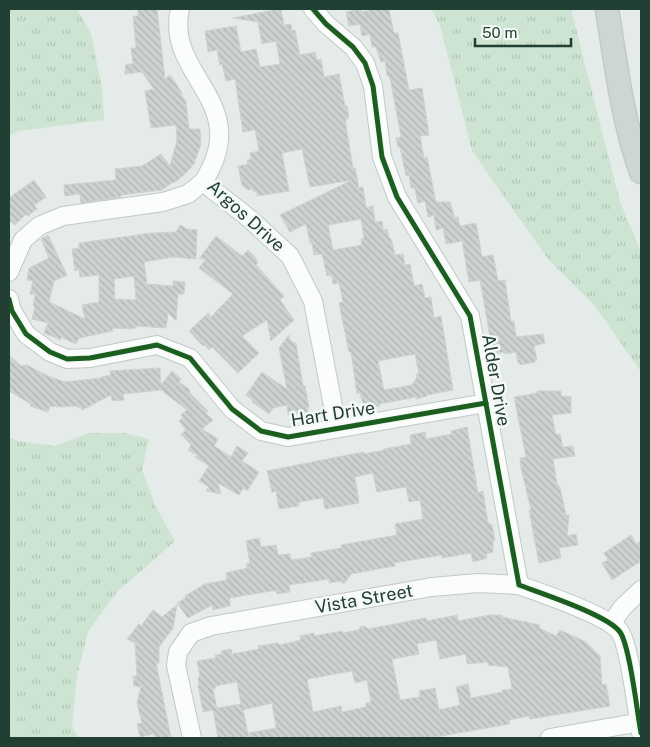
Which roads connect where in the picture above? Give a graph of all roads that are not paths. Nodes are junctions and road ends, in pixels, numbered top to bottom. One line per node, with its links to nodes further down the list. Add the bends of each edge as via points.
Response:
1 (180, 9): 5 (street, Argos Drive, via 178,32 185,55 212,103 218,121 220,141)
2 (313, 9): 8 (street, Alder Drive, via 365,63 373,86 382,157 397,197 470,316)
3 (607, 9): 4 (main road, via 624,113)
4 (641, 172)
5 (203, 182): 6 (street, via 188,194 163,202 64,216 39,226 23,240); 9 (street, Argos Drive, via 290,256 313,301)
6 (9, 272)
7 (9, 299): 9 (street, Hart Drive, via 12,311 26,334 50,352 67,358 90,358 157,345 190,358 232,409 261,431 288,437)
8 (486, 403): 9 (street, Hart Drive); 10 (street, Alder Drive)
9 (337, 427)
10 (519, 585): 12 (street, via 580,608); 14 (street, Vista Street, via 478,583 432,587 211,626 191,633 178,652 176,665)
11 (641, 590): 12 (street)
12 (611, 624): 13 (street, via 620,632 626,647)
13 (641, 726): 15 (street)
14 (192, 738)
15 (550, 738)

